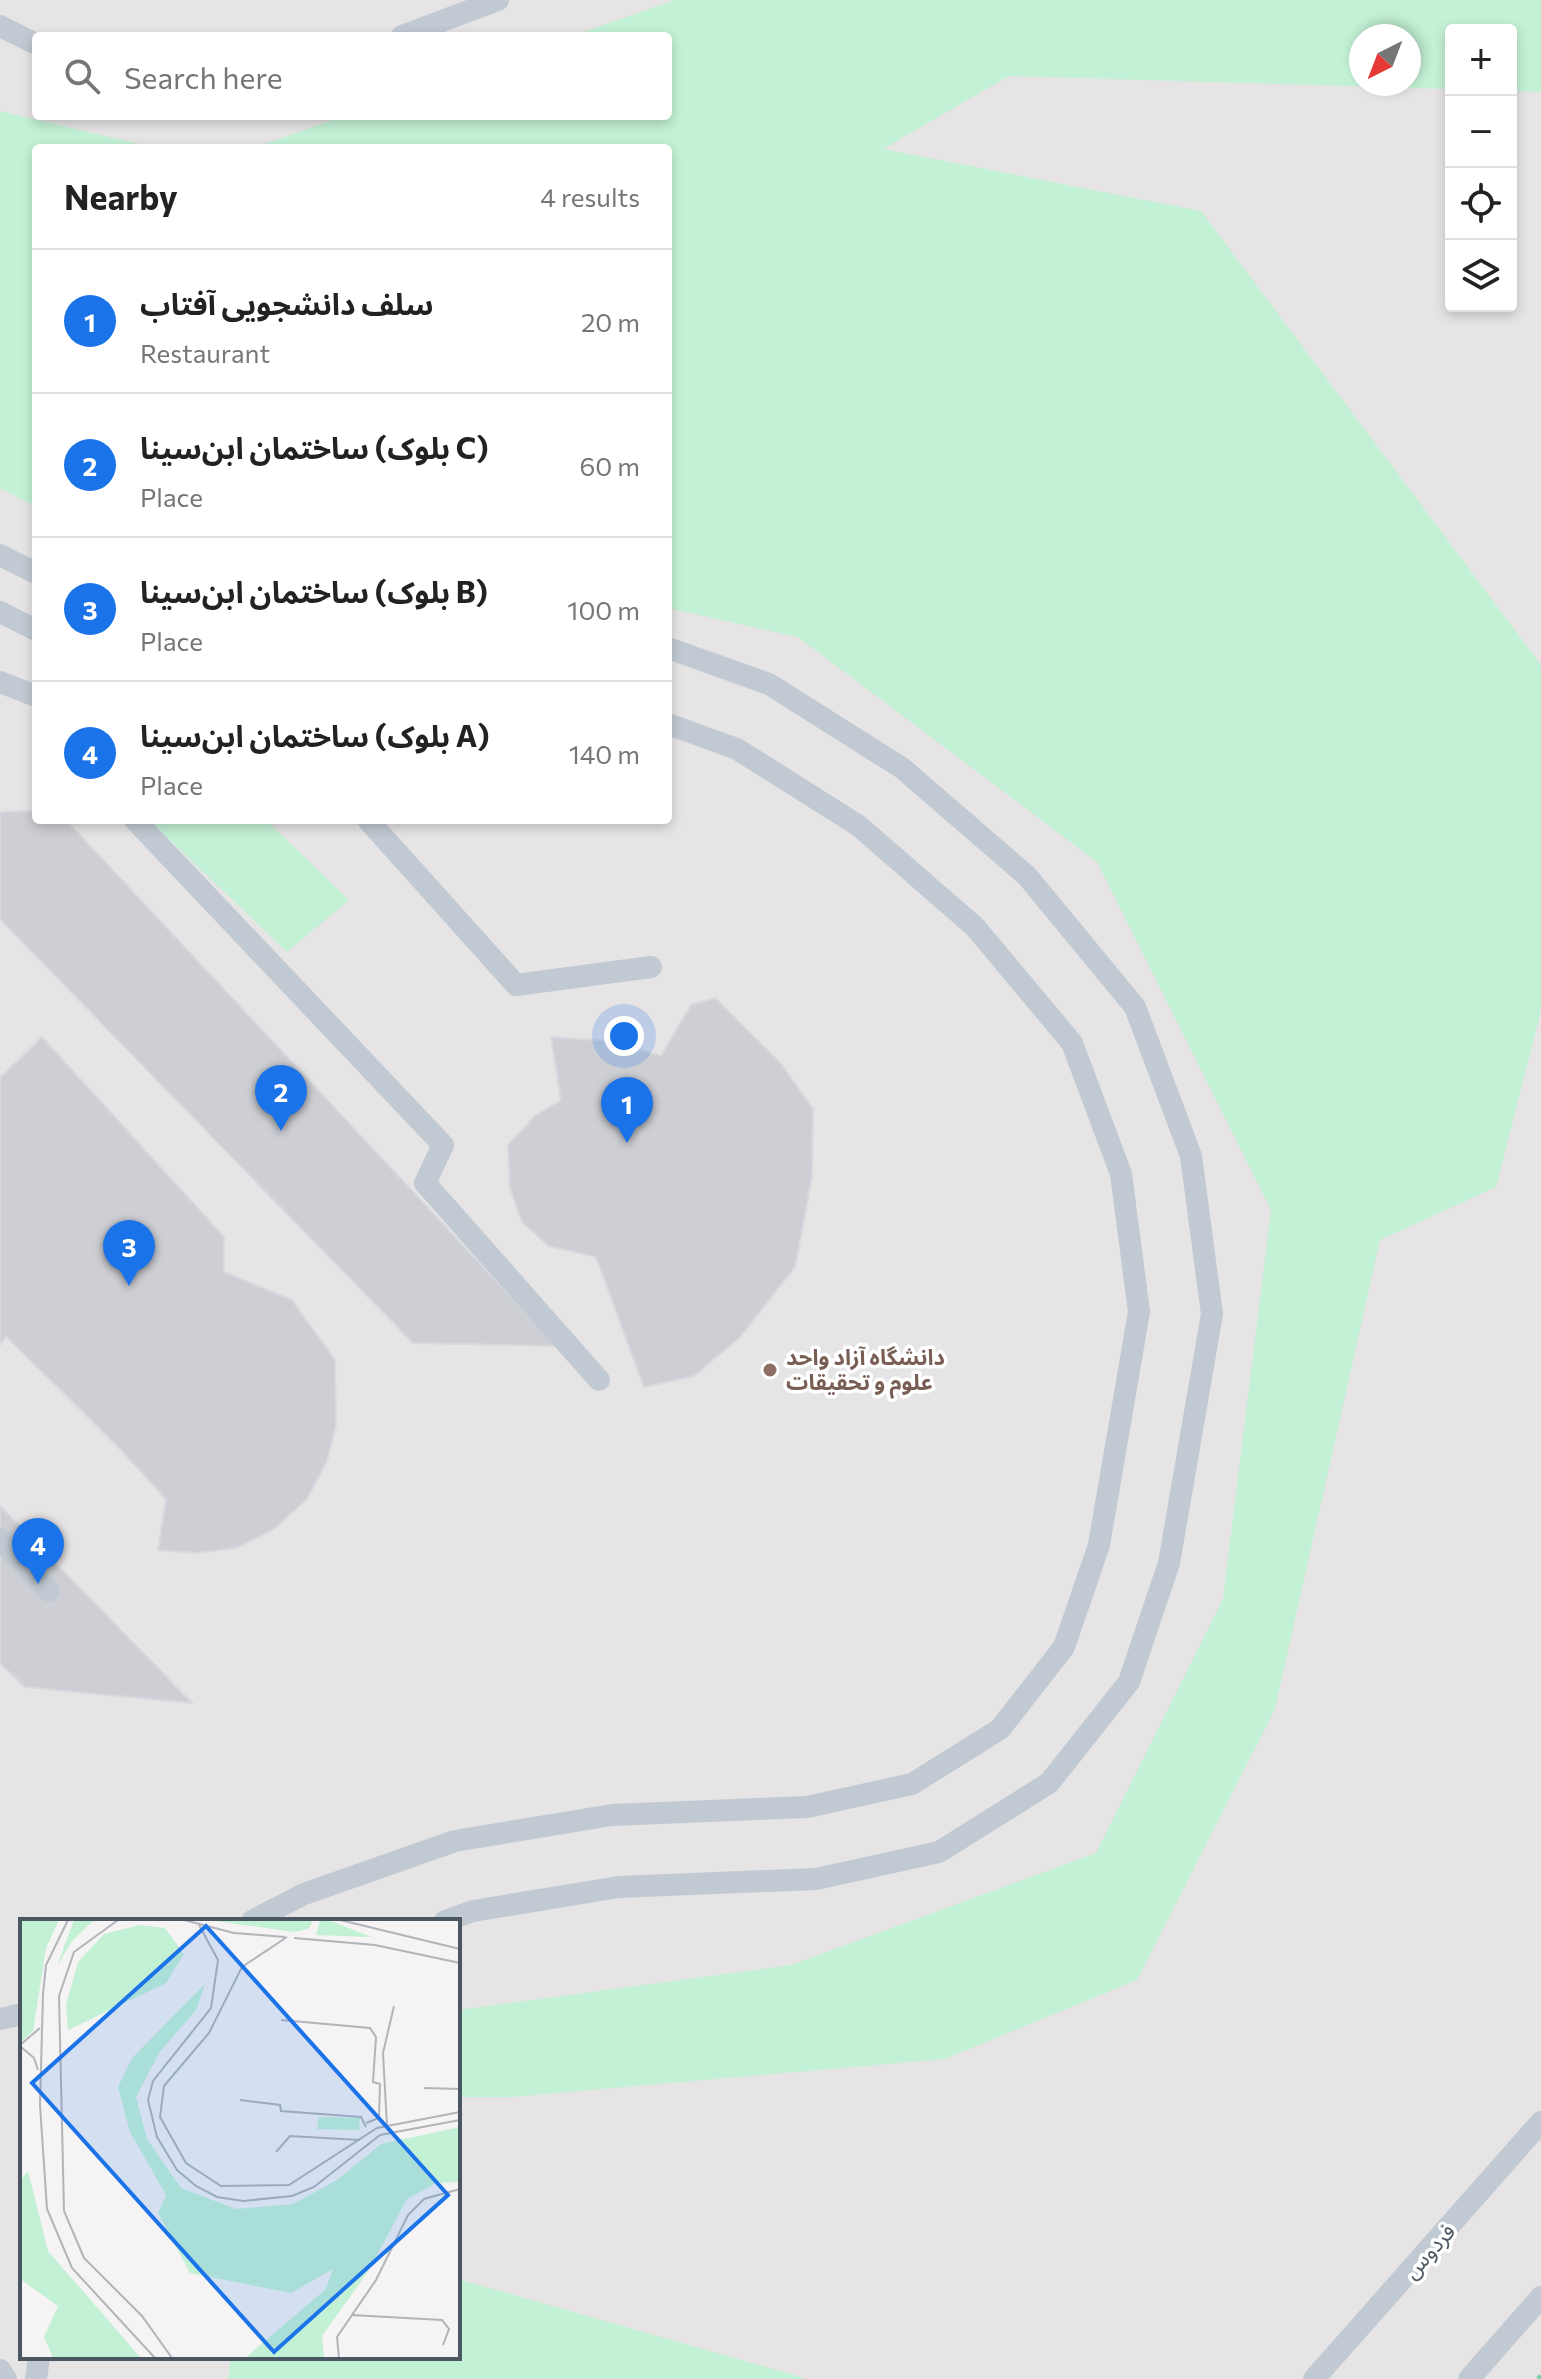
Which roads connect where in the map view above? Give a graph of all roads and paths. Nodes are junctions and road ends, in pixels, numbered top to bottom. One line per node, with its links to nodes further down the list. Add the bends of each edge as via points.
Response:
1 (498, 0): 3 (lane)
2 (0, 26): 4 (lane)
3 (413, 32)
4 (32, 42)
5 (0, 555): 6 (lane)
6 (32, 571)
7 (0, 612): 8 (lane)
8 (32, 628)
9 (672, 649): 20 (lane, via 769,684 902,768 1027,876 1135,1007 1191,1156 1212,1314 1169,1563 1129,1682 1049,1783 939,1852 816,1879 619,1887)
10 (0, 682): 11 (lane)
11 (32, 694)
12 (672, 725): 19 (lane, via 737,749 859,826 975,927 1072,1043 1121,1174 1139,1312 1099,1545 1064,1647 1000,1729 912,1784 807,1807 612,1815 455,1841 304,1894)
13 (139, 824): 16 (lane, via 443,1145 425,1183)
14 (372, 824): 15 (lane, via 516,985)
15 (651, 967)
16 (599, 1380)
17 (0, 1539): 18 (lane)
18 (49, 1591)
19 (256, 1919)
20 (451, 1919)
21 (20, 2014): 22 (lane)
22 (0, 2019)
23 (1541, 2122): 30 (lane, فردوس)
24 (1541, 2297): 27 (lane)
25 (39, 2359): 29 (lane)
26 (0, 2370): 28 (lane)
27 (1473, 2376)
28 (6, 2379)
29 (36, 2379)
30 (1314, 2379)

